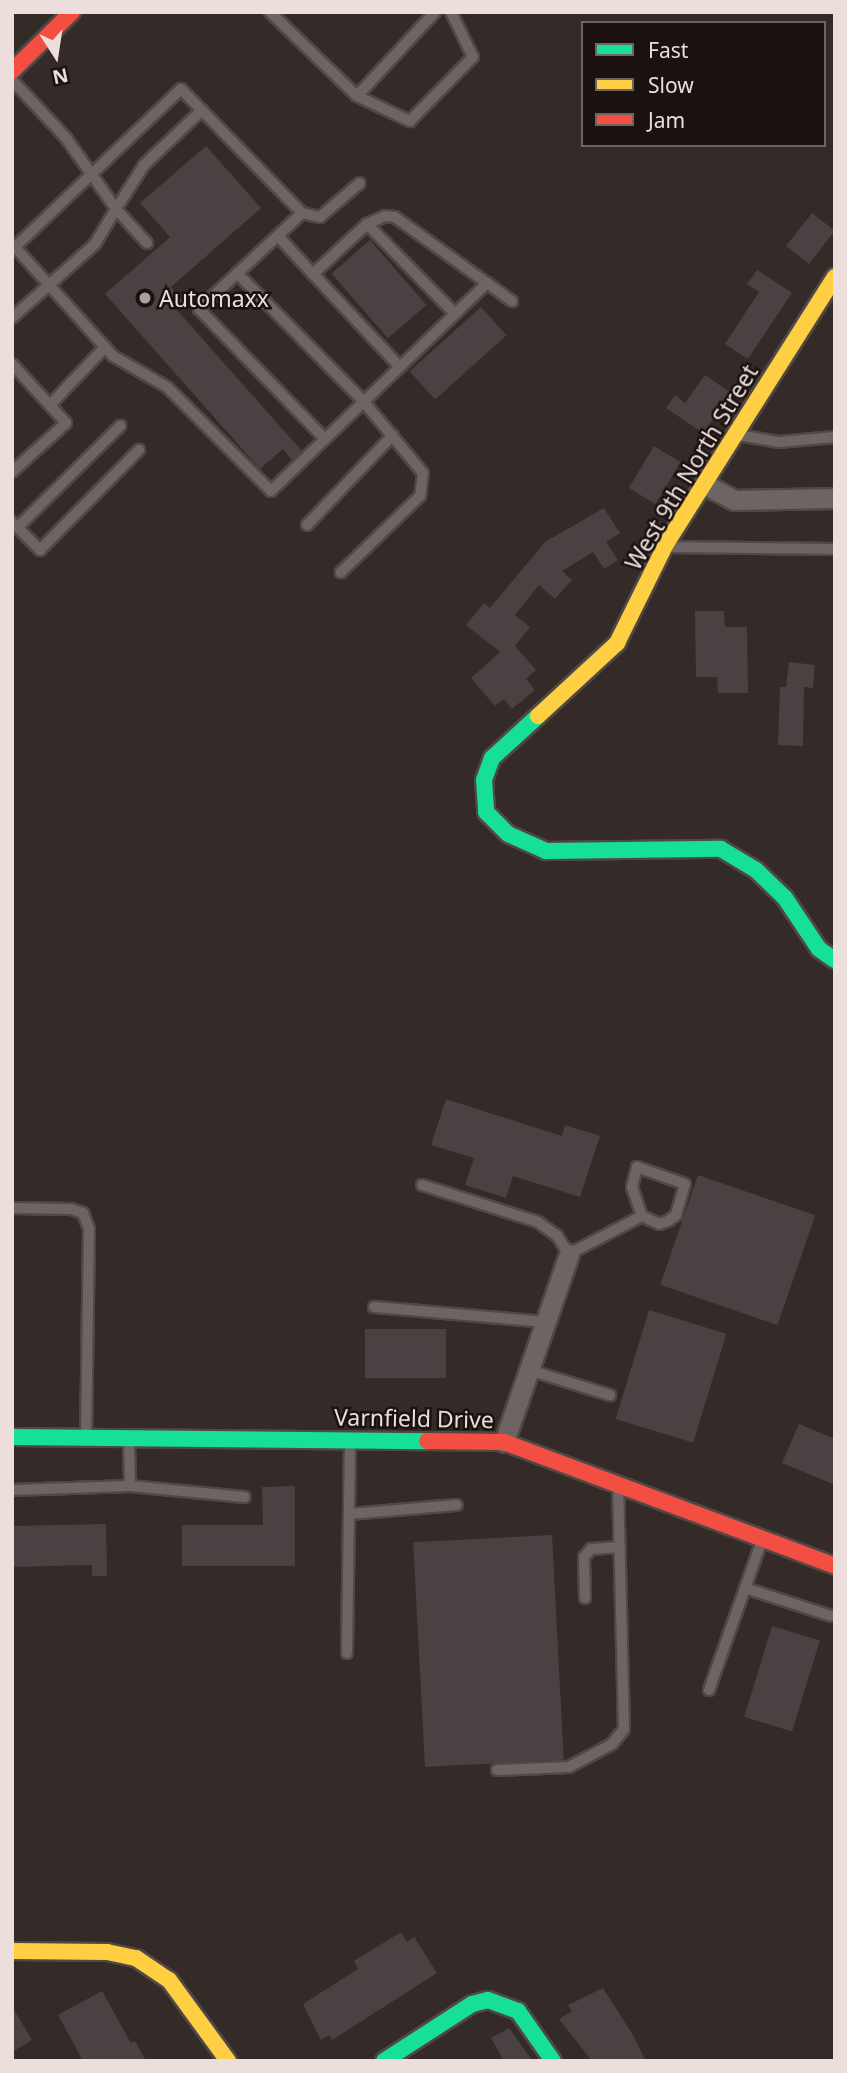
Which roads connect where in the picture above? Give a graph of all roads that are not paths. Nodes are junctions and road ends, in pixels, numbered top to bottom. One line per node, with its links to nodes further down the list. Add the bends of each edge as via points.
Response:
1 (72, 12): 5 (street)
2 (270, 12): 7 (lane)
3 (435, 12): 7 (lane)
4 (451, 12): 7 (lane, via 473,57 410,121)
5 (12, 71)
6 (12, 80): 9 (lane, via 66,138)
7 (357, 96)
8 (202, 110): 9 (lane, via 181,89); 11 (lane, via 144,165); 12 (lane)
9 (90, 174): 11 (lane); 16 (lane)
10 (360, 183): 12 (lane, via 320,217)
11 (116, 209): 15 (lane); 21 (lane, via 96,244)
12 (302, 213): 14 (lane)
13 (367, 224): 18 (lane); 20 (lane, via 395,217); 23 (lane)
14 (278, 236): 17 (lane); 18 (lane)
15 (147, 243)
16 (13, 246): 21 (lane)
17 (237, 274): 28 (lane); 34 (lane, via 199,309)
18 (313, 274): 27 (lane)
19 (835, 277): 32 (street, West 9th North Street)
20 (487, 284): 22 (lane); 23 (lane)
21 (49, 285): 24 (lane); 25 (lane)
22 (512, 301)
23 (455, 314): 27 (lane)
24 (12, 318)
25 (105, 347): 29 (lane); 34 (lane, via 167,387 271,491)
26 (12, 364): 29 (lane)
27 (400, 367): 28 (lane)
28 (364, 402): 31 (lane); 34 (lane)
29 (50, 405): 36 (lane, via 66,422)
30 (120, 426): 39 (lane)
31 (393, 435): 40 (lane); 43 (lane, via 419,465 425,488)
32 (733, 435): 33 (lane, via 779,442); 37 (street, West 9th North Street)
33 (835, 437)
34 (325, 439)
35 (139, 450): 39 (lane, via 40,550)
36 (12, 472)
37 (706, 485): 38 (street, via 734,500); 41 (street, West 9th North Street)
38 (835, 498)
39 (15, 524)
40 (307, 525)
41 (665, 547): 42 (lane); 44 (street, West 9th North Street, via 617,643 492,758 484,780 486,812 508,834 546,851 721,849 756,870 785,898 819,948)
42 (835, 550)
43 (341, 572)
44 (835, 960)
45 (422, 1185): 48 (lane, via 538,1222 557,1236)
46 (12, 1208): 54 (lane, via 71,1209 83,1213 89,1229)
47 (642, 1216): 47 (lane, via 659,1224 677,1215 685,1184 637,1167 632,1186); 48 (lane)
48 (569, 1254): 50 (street)
49 (374, 1307): 50 (lane)
50 (546, 1322): 51 (street)
51 (529, 1370): 52 (lane); 57 (street)
52 (610, 1395)
53 (12, 1437): 54 (street, Varnfield Drive)
54 (86, 1437): 55 (street, Varnfield Drive)
55 (130, 1438): 56 (street, Varnfield Drive); 58 (lane)
56 (350, 1440): 57 (street, Varnfield Drive); 63 (lane)
57 (504, 1442): 59 (street, Varnfield Drive)
58 (130, 1486): 60 (lane); 61 (lane)
59 (618, 1486): 64 (street, Varnfield Drive); 65 (lane)
60 (12, 1490)
61 (244, 1497)
62 (457, 1505): 63 (lane)
63 (349, 1514): 70 (lane)
64 (762, 1539): 66 (street, Varnfield Drive); 67 (lane)
65 (620, 1548): 68 (lane, via 591,1549 584,1557); 72 (lane, via 624,1729 612,1744 569,1767)
66 (835, 1566)
67 (745, 1588): 69 (lane); 71 (lane)
68 (585, 1598)
69 (831, 1616)
70 (347, 1653)
71 (709, 1690)
72 (497, 1770)
73 (12, 1951): 74 (street, via 107,1952 136,1958 169,1980)
74 (228, 2061)
75 (384, 2061): 76 (street, via 472,2004 488,2000 518,2011)
76 (553, 2061)

